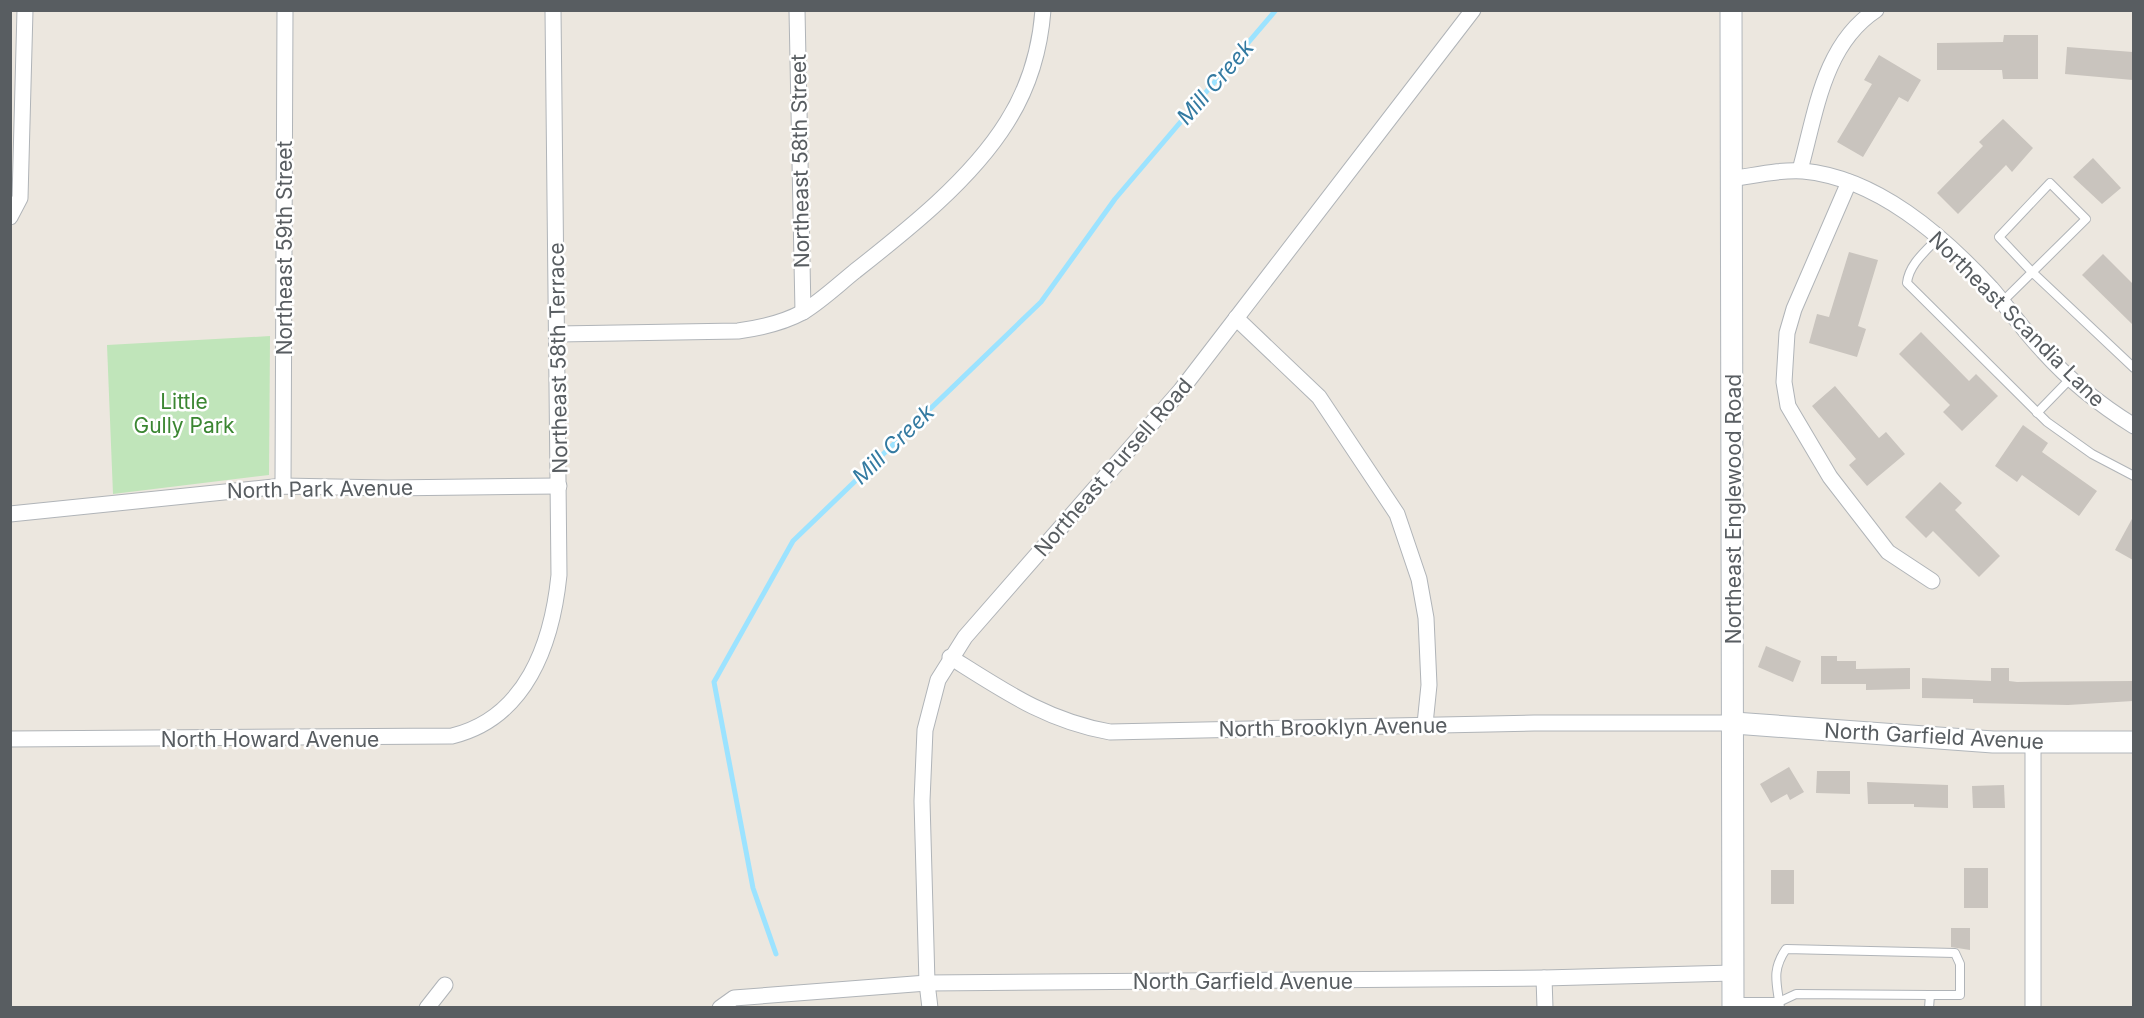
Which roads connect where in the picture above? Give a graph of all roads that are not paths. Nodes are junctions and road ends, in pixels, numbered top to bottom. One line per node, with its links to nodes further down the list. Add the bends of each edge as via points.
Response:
1 (24, 10): 12 (street, via 20,198)
2 (285, 10): 24 (street, Northeast 59th Street)
3 (553, 10): 18 (street, Northeast 58th Terrace)
4 (797, 10): 16 (street, Northeast 58th Street)
5 (1043, 10): 16 (street, via 1029,76 992,143 916,223)
6 (1473, 10): 17 (street, Northeast Pursell Road)
7 (1731, 10): 10 (main road, Northeast Englewood Road)
8 (1876, 10): 9 (street, via 1847,34 1835,52)
9 (1800, 170): 10 (street, Northeast Scandia Lane); 11 (street, Northeast Scandia Lane)
10 (1730, 179): 30 (main road, Northeast Englewood Road)
11 (1849, 182): 13 (street, Northeast Scandia Lane, via 1878,194); 27 (street, via 1789,325 1784,357 1788,406 1830,477 1888,552)
12 (10, 217)
13 (1938, 238): 15 (street, Northeast Scandia Lane); 21 (lane, via 1917,260 1907,283)
14 (2032, 272): 14 (lane, via 2086,219 2050,183 1999,237); 15 (lane); 19 (lane)
15 (2002, 302): 20 (street, Northeast Scandia Lane)
16 (803, 312): 18 (street, via 761,328 738,331)
17 (1236, 318): 28 (street, Northeast Pursell Road, via 1181,390); 31 (street, via 1319,397 1397,514 1419,579 1426,618 1429,685)
18 (558, 334): 25 (street, Northeast 58th Terrace)
19 (2133, 368)
20 (2070, 379): 21 (lane); 22 (street, Northeast Scandia Lane)
21 (2037, 413): 23 (lane, via 2092,454)
22 (2133, 426)
23 (2133, 476)
24 (283, 486): 25 (street, North Park Avenue); 26 (street, North Park Avenue)
25 (559, 486): 29 (street, Northeast 58th Terrace, via 560,575 554,616 530,678)
26 (10, 514)
27 (1932, 581)
28 (950, 657): 31 (street, North Brooklyn Avenue, via 1041,712 1110,732); 37 (street, Northeast Pursell Road, via 938,680 925,730 922,801)
29 (517, 696): 32 (street, North Howard Avenue, via 483,725 452,736)
30 (1734, 723): 31 (street, North Brooklyn Avenue); 34 (main road, North Garfield Avenue); 35 (main road, Northeast Englewood Road)
31 (1425, 724)
32 (10, 739)
33 (2133, 742): 34 (main road, North Garfield Avenue)
34 (2033, 743): 47 (street)
35 (1733, 973): 36 (street, North Garfield Avenue); 40 (main road, Northeast Englewood Road)
36 (1544, 978): 37 (street, North Garfield Avenue); 45 (street)
37 (927, 983): 43 (street, North Garfield Avenue, via 734,998); 44 (street, Northeast Pursell Road)
38 (445, 985): 42 (street)
39 (1929, 995): 41 (lane, via 1796,994); 41 (lane, via 1960,995 1960,964 1954,953 1786,949 1778,962 1775,985); 46 (lane)
40 (1733, 1005): 41 (lane)
41 (1780, 1005)
42 (427, 1008)
43 (720, 1008)
44 (930, 1008)
45 (1545, 1008)
46 (1929, 1008)
47 (2033, 1008)

